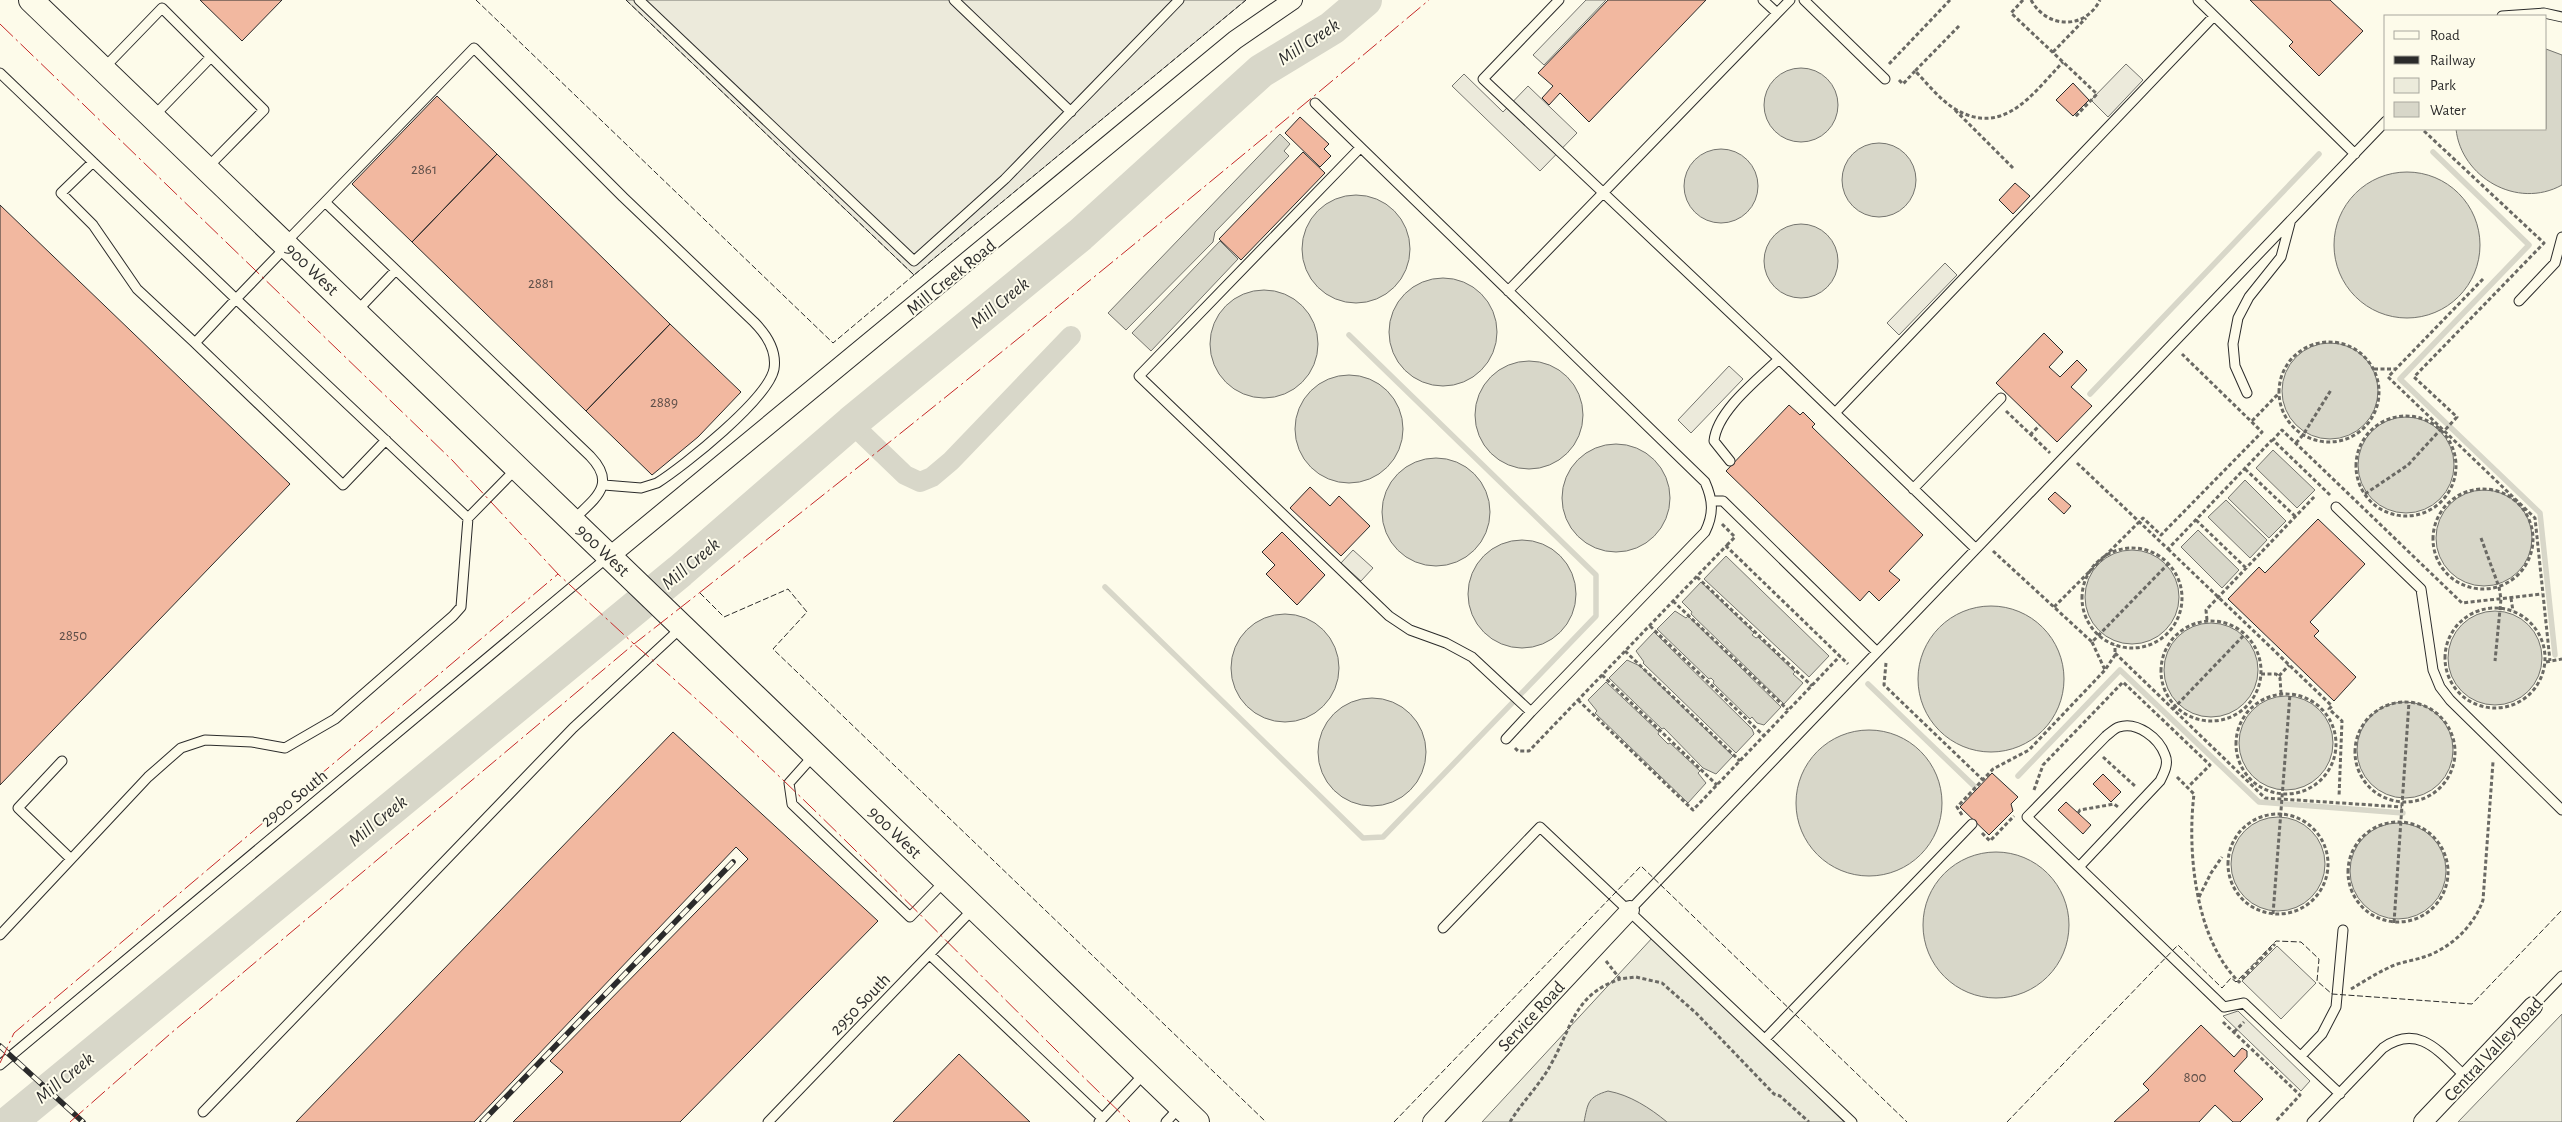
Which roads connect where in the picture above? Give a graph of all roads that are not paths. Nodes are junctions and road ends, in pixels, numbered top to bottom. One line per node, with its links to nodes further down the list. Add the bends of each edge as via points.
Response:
1 (31, 0): 16 (main road, 900 West)
2 (639, 0): 20 (lane, via 914,261)
3 (954, 0): 20 (lane)
4 (1178, 0): 20 (lane)
5 (1293, 0): 52 (street, Mill Creek Road, via 1235,40)
6 (1559, 0): 27 (lane, via 1483,79)
7 (1763, 0): 11 (lane)
8 (1790, 0): 11 (lane)
9 (1804, 0): 18 (lane)
10 (2198, 0): 13 (lane)
11 (1777, 14): 27 (lane)
12 (2516, 15): 14 (lane, via 2544,13)
13 (2214, 16): 24 (lane); 41 (lane)
14 (2562, 17)
15 (211, 57): 16 (lane, via 162,8); 21 (lane); 26 (lane, via 264,110)
16 (103, 69): 21 (main road, 900 West)
17 (0, 73): 25 (lane)
18 (1883, 73)
19 (1315, 103): 23 (lane)
20 (1071, 112)
21 (153, 117): 26 (main road, 900 West)
22 (2384, 123): 24 (lane)
23 (1360, 148): 33 (lane); 55 (lane, via 1139,376 1389,616 1410,630 1466,653)
24 (2355, 154): 29 (lane)
25 (93, 162): 34 (lane); 37 (lane, via 61,193 94,225 137,289)
26 (206, 168): 31 (main road, 900 West)
27 (1605, 194): 33 (lane); 38 (lane)
28 (325, 202): 31 (lane); 32 (lane); 45 (lane, via 474,48 754,322 774,351 774,368 766,388 734,420 657,483 641,488)
29 (2290, 222): 39 (lane, via 2281,257 2249,297 2238,318 2233,344 2234,366); 51 (lane)
30 (2562, 237): 35 (lane, via 2555,263)
31 (286, 245): 34 (lane); 36 (main road, 900 West)
32 (396, 270): 36 (lane); 45 (lane, via 590,456 601,470)
33 (1508, 291): 47 (lane, via 1705,482)
34 (236, 299): 37 (lane); 42 (lane)
35 (2519, 301)
36 (356, 312): 44 (main road, 900 West)
37 (195, 343): 42 (lane, via 343,485)
38 (1779, 359): 41 (lane); 43 (lane, via 1722,417 1715,431 1714,441)
39 (2247, 393)
40 (1999, 400): 46 (lane)
41 (1835, 413): 46 (lane)
42 (386, 440): 49 (lane)
43 (1730, 461)
44 (518, 467): 49 (lane); 50 (main road, 900 West)
45 (604, 485): 50 (lane)
46 (1913, 489): 51 (lane)
47 (1712, 501): 54 (lane, via 1723,501); 55 (lane, via 1712,514 1705,532)
48 (2336, 507): 59 (lane, via 2420,589 2433,670 2440,687)
49 (468, 518): 61 (lane, via 461,607 342,713 285,748 252,742 206,740 181,748 148,777)
50 (573, 521): 52 (main road, 900 West)
51 (1976, 549): 54 (lane)
52 (610, 556): 53 (main road, 900 West); 74 (lane, 2900 South)
53 (682, 627): 57 (main road, 900 West); 78 (lane, via 573,728)
54 (1878, 652): 65 (lane)
55 (1532, 712): 56 (lane)
56 (1506, 739)
57 (814, 754): 63 (main road, 900 West); 63 (lane, via 789,783 792,804 910,917)
58 (62, 761): 61 (lane, via 18,808)
59 (2562, 810)
60 (1972, 824): 72 (lane)
61 (71, 859): 68 (lane)
62 (2079, 867): 62 (lane, via 2028,817 2118,727 2142,730 2159,744 2166,756 2166,769 2146,797); 73 (lane, via 2224,1007 2244,1003)
63 (946, 881): 64 (main road, 900 West)
64 (974, 908): 69 (lane, 2950 South); 75 (main road, 900 West)
65 (1630, 910): 66 (lane, via 1540,827); 72 (lane); 82 (street, Service Road)
66 (1443, 928)
67 (2343, 930): 73 (lane, via 2336,1007 2329,1024)
68 (0, 934)
69 (930, 955): 80 (lane); 81 (lane, 2950 South)
70 (2562, 976): 71 (lane, Central Valley Road)
71 (2533, 1006): 76 (street, Central Valley Road)
72 (1765, 1040): 83 (lane)
73 (2301, 1056): 77 (lane)
74 (0, 1065)
75 (1145, 1073): 79 (main road, 900 West); 80 (lane)
76 (2466, 1077): 77 (lane, via 2432,1045 2419,1039 2405,1038 2384,1048); 85 (street, Central Valley Road)
77 (2340, 1094): 84 (lane)
78 (203, 1112)
79 (1181, 1117)
80 (1100, 1120)
81 (768, 1122)
82 (1432, 1122)
83 (1852, 1122)
84 (2312, 1122)
85 (2423, 1122)

